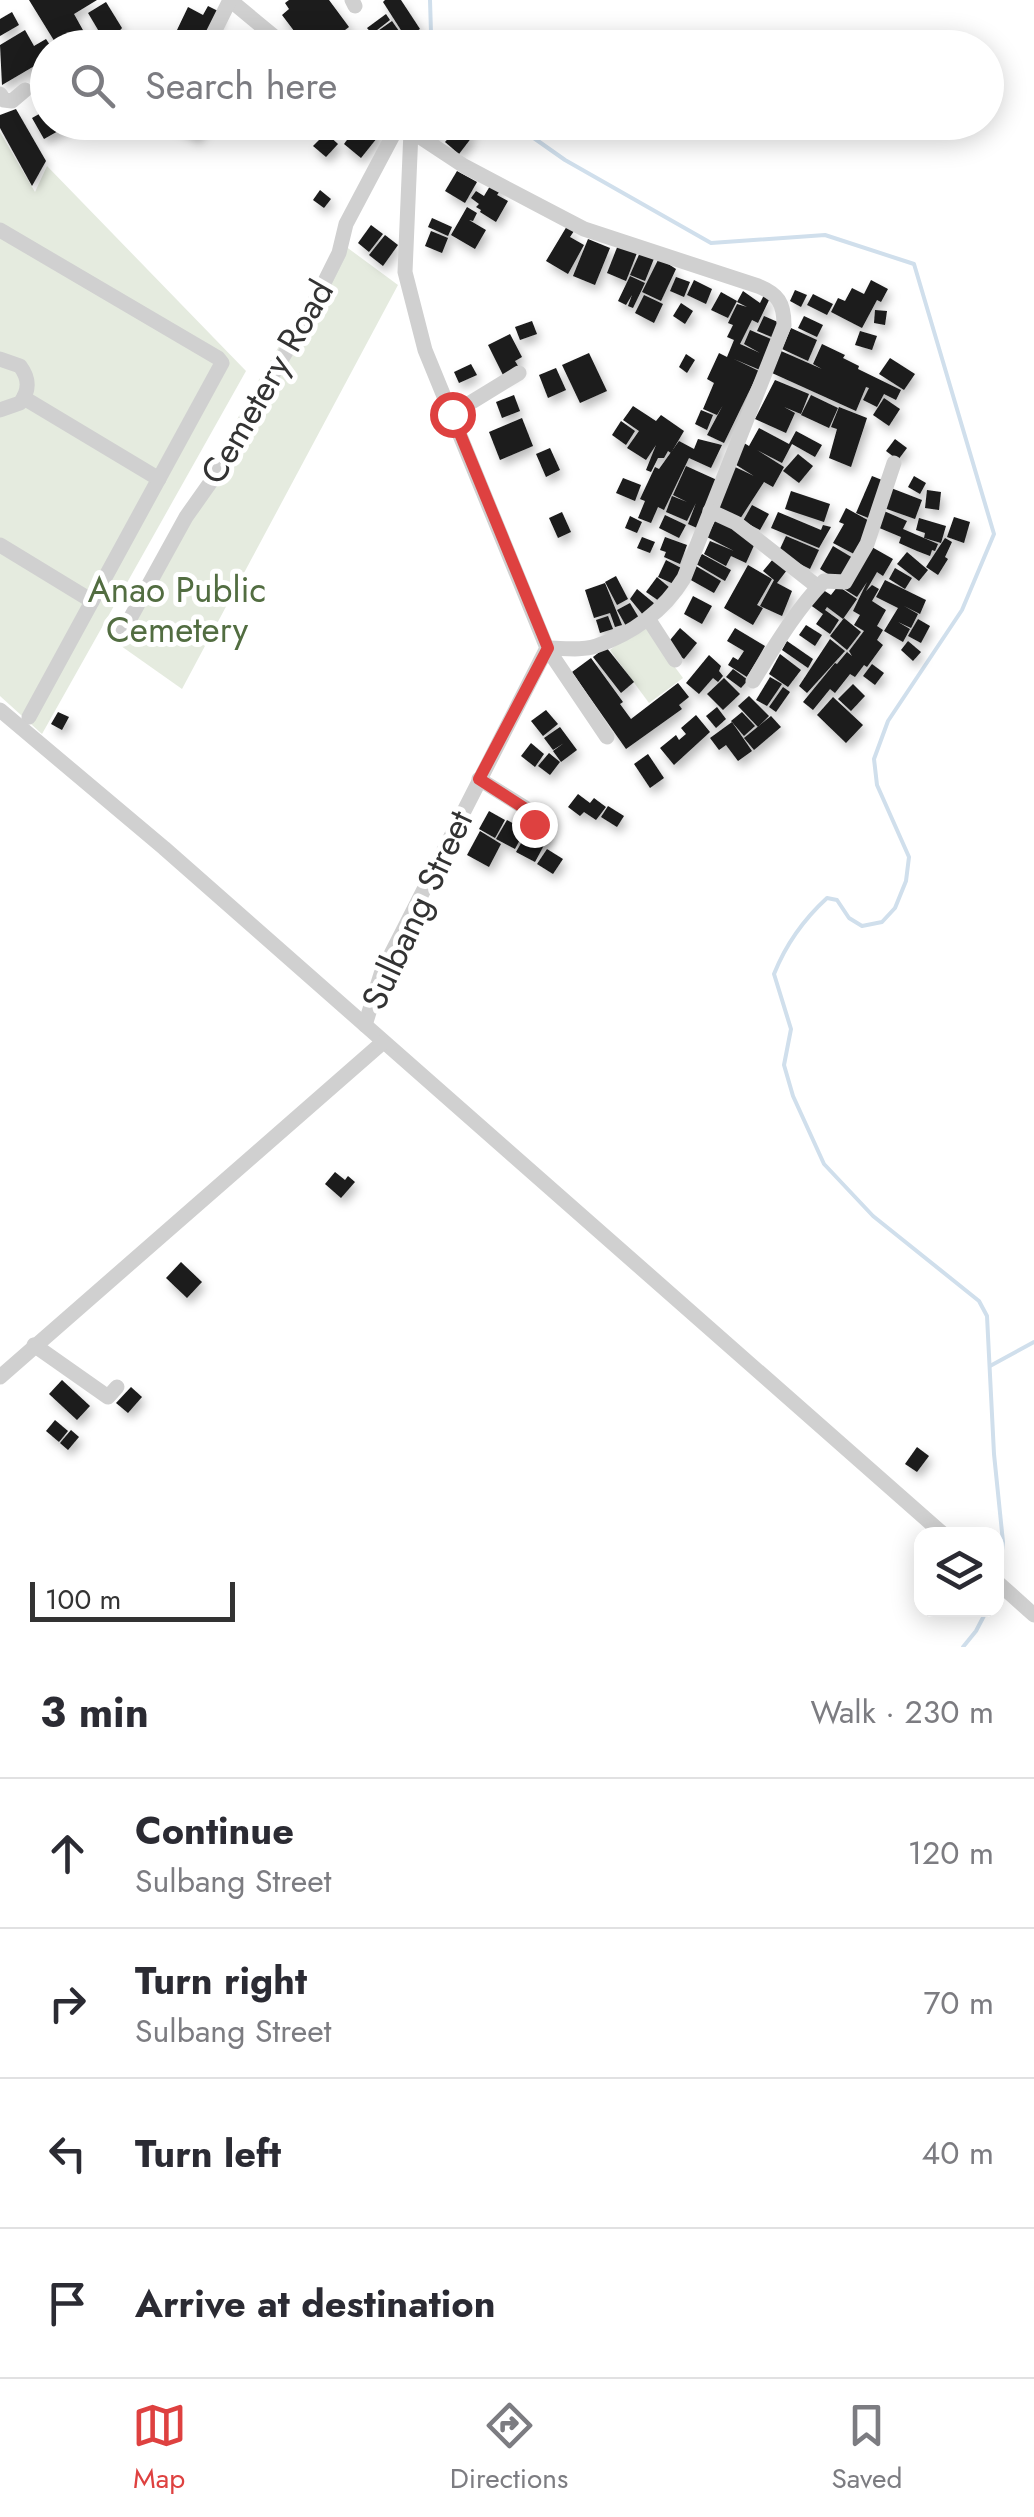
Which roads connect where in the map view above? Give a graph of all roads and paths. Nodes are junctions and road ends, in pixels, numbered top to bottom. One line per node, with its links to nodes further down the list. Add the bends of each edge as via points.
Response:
1 (230, 0): 2 (street); 3 (street)
2 (215, 30)
3 (266, 30)
4 (25, 90): 5 (street, via 8,102)
5 (0, 94)
6 (397, 140): 22 (street, Cemetery Road, via 346,224 313,305)
7 (406, 140): 14 (street, via 405,272 425,350)
8 (427, 140): 17 (street, via 584,229 758,286 780,300 784,325)
9 (0, 230): 16 (street, via 222,363)
10 (0, 358): 12 (street, via 24,372)
11 (519, 373): 14 (street)
12 (24, 398): 13 (street); 16 (street)
13 (0, 410)
14 (452, 414): 23 (street)
15 (894, 462): 19 (street, via 867,544 844,582 824,581)
16 (159, 479): 20 (street)
17 (710, 511): 19 (street); 21 (street, via 684,578)
18 (0, 545): 20 (street)
19 (818, 588): 25 (street)
20 (92, 601): 27 (street)
21 (649, 620): 23 (street, via 593,648); 24 (street)
22 (122, 635)
23 (548, 648): 28 (street); 29 (street, Sulbang Street)
24 (675, 660)
25 (753, 681)
26 (0, 710): 31 (street)
27 (30, 716)
28 (607, 737)
29 (479, 779): 30 (street); 31 (street, Sulbang Street, via 381,974)
30 (540, 821)
31 (365, 1025): 32 (street)
32 (382, 1043): 33 (street); 36 (street)
33 (34, 1345): 34 (street); 35 (street, via 108,1397)
34 (0, 1376)
35 (117, 1386)
36 (935, 1527)
37 (1004, 1589): 38 (street)
38 (1030, 1612)

